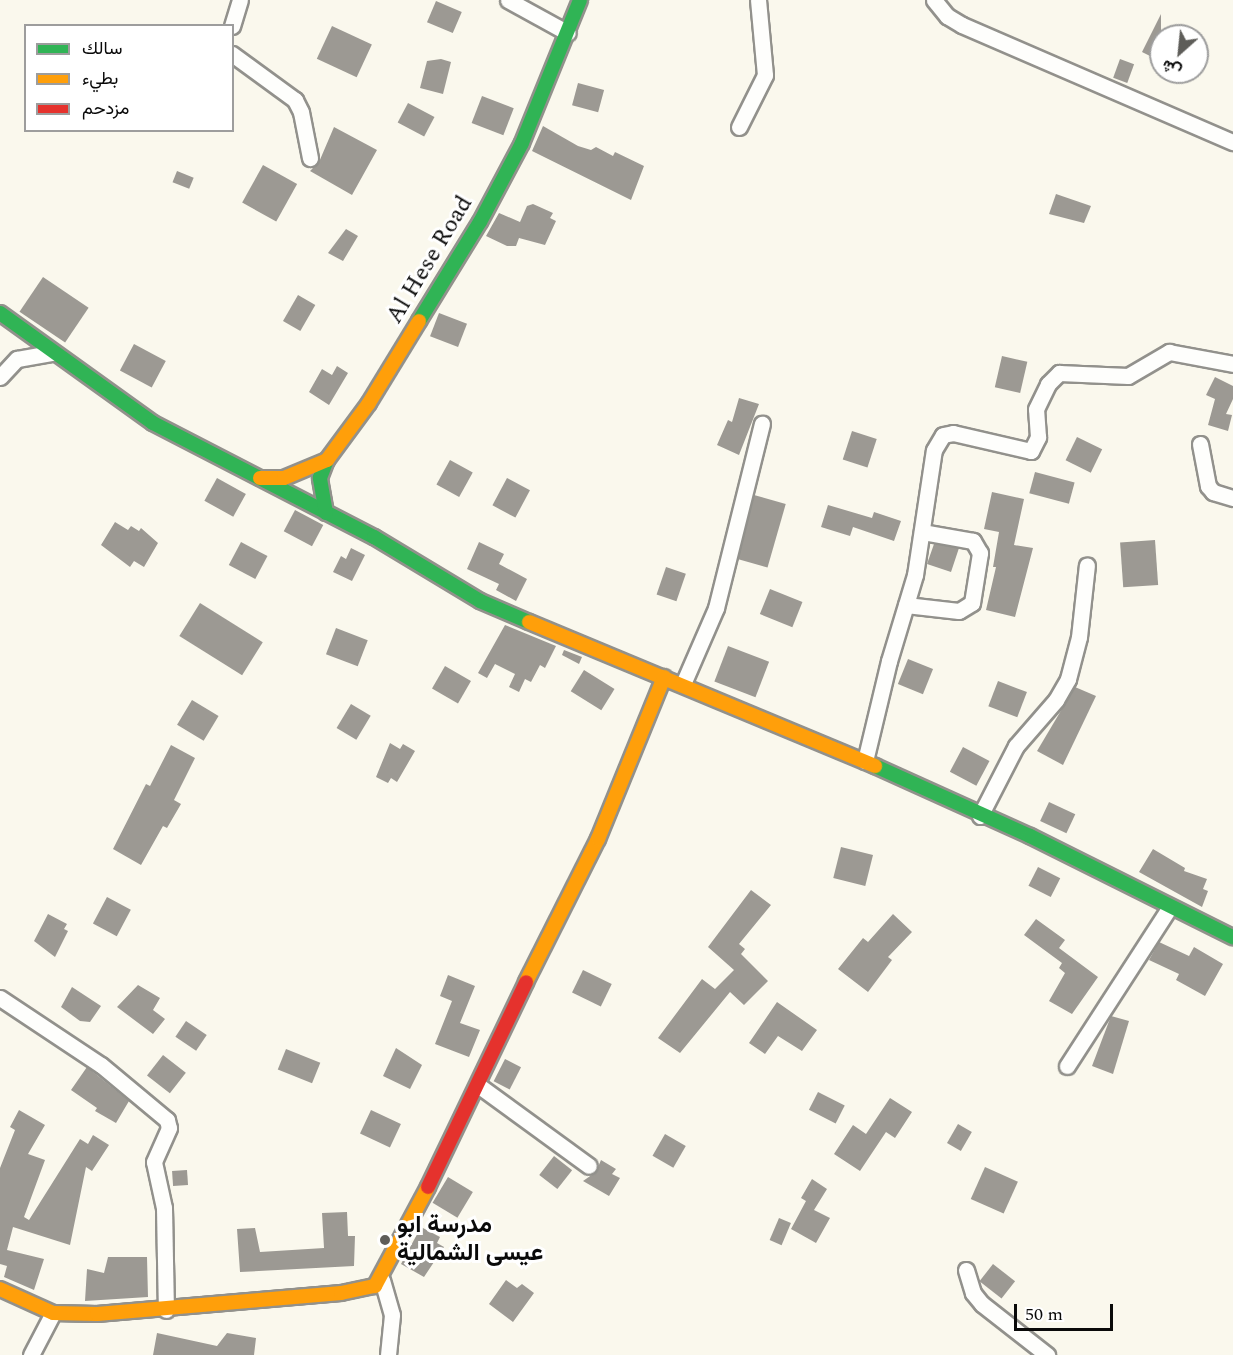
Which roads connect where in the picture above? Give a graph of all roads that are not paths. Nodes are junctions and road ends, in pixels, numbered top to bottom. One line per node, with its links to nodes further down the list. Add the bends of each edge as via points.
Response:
1 (240, 0): 6 (street)
2 (508, 0): 7 (street)
3 (580, 0): 7 (street, Al Hese Road)
4 (758, 0): 9 (street, via 765,75 759,95)
5 (934, 0): 10 (street, via 947,16 962,25)
6 (233, 24)
7 (568, 33): 18 (street, Al Hese Road, via 522,143 480,222 387,375)
8 (234, 55): 11 (street, via 295,100)
9 (739, 127)
10 (1233, 142)
11 (310, 159)
12 (0, 313): 13 (street)
13 (52, 353): 15 (street, via 17,359); 19 (street, via 153,423)
14 (1233, 364): 22 (street, via 1169,352 1128,376 1059,373 1048,384 1036,409 1038,437 1031,451 953,433 944,435 934,450)
15 (0, 377)
16 (762, 424): 26 (street, via 716,608)
17 (1200, 444): 20 (street, via 1208,486 1213,492)
18 (327, 460): 19 (street, via 284,478); 21 (street, via 320,478)
19 (253, 477): 21 (street)
20 (1233, 498)
21 (326, 513): 25 (street, via 480,601)
22 (922, 532): 24 (street); 24 (street, via 974,541 980,553 972,603 958,611)
23 (1087, 565): 28 (street, via 1079,637 1068,679 1056,700 1016,746)
24 (906, 606): 27 (street)
25 (664, 677): 26 (street); 33 (street, via 598,839 550,929)
26 (682, 684): 27 (street)
27 (865, 761): 28 (street)
28 (980, 816): 29 (street, via 1030,836)
29 (1170, 907): 30 (street); 32 (street)
30 (1233, 937)
31 (0, 998): 38 (street, via 101,1065 167,1120 169,1128 154,1162 164,1208)
32 (1067, 1066)
33 (478, 1085): 34 (street); 36 (street)
34 (589, 1166)
35 (966, 1270): 42 (street, via 973,1293 982,1304)
36 (382, 1280): 38 (street, via 362,1290); 41 (street, via 392,1315)
37 (0, 1289): 39 (street)
38 (166, 1310): 39 (street)
39 (52, 1313): 40 (street)
40 (32, 1355)
41 (388, 1355)
42 (1047, 1355)

